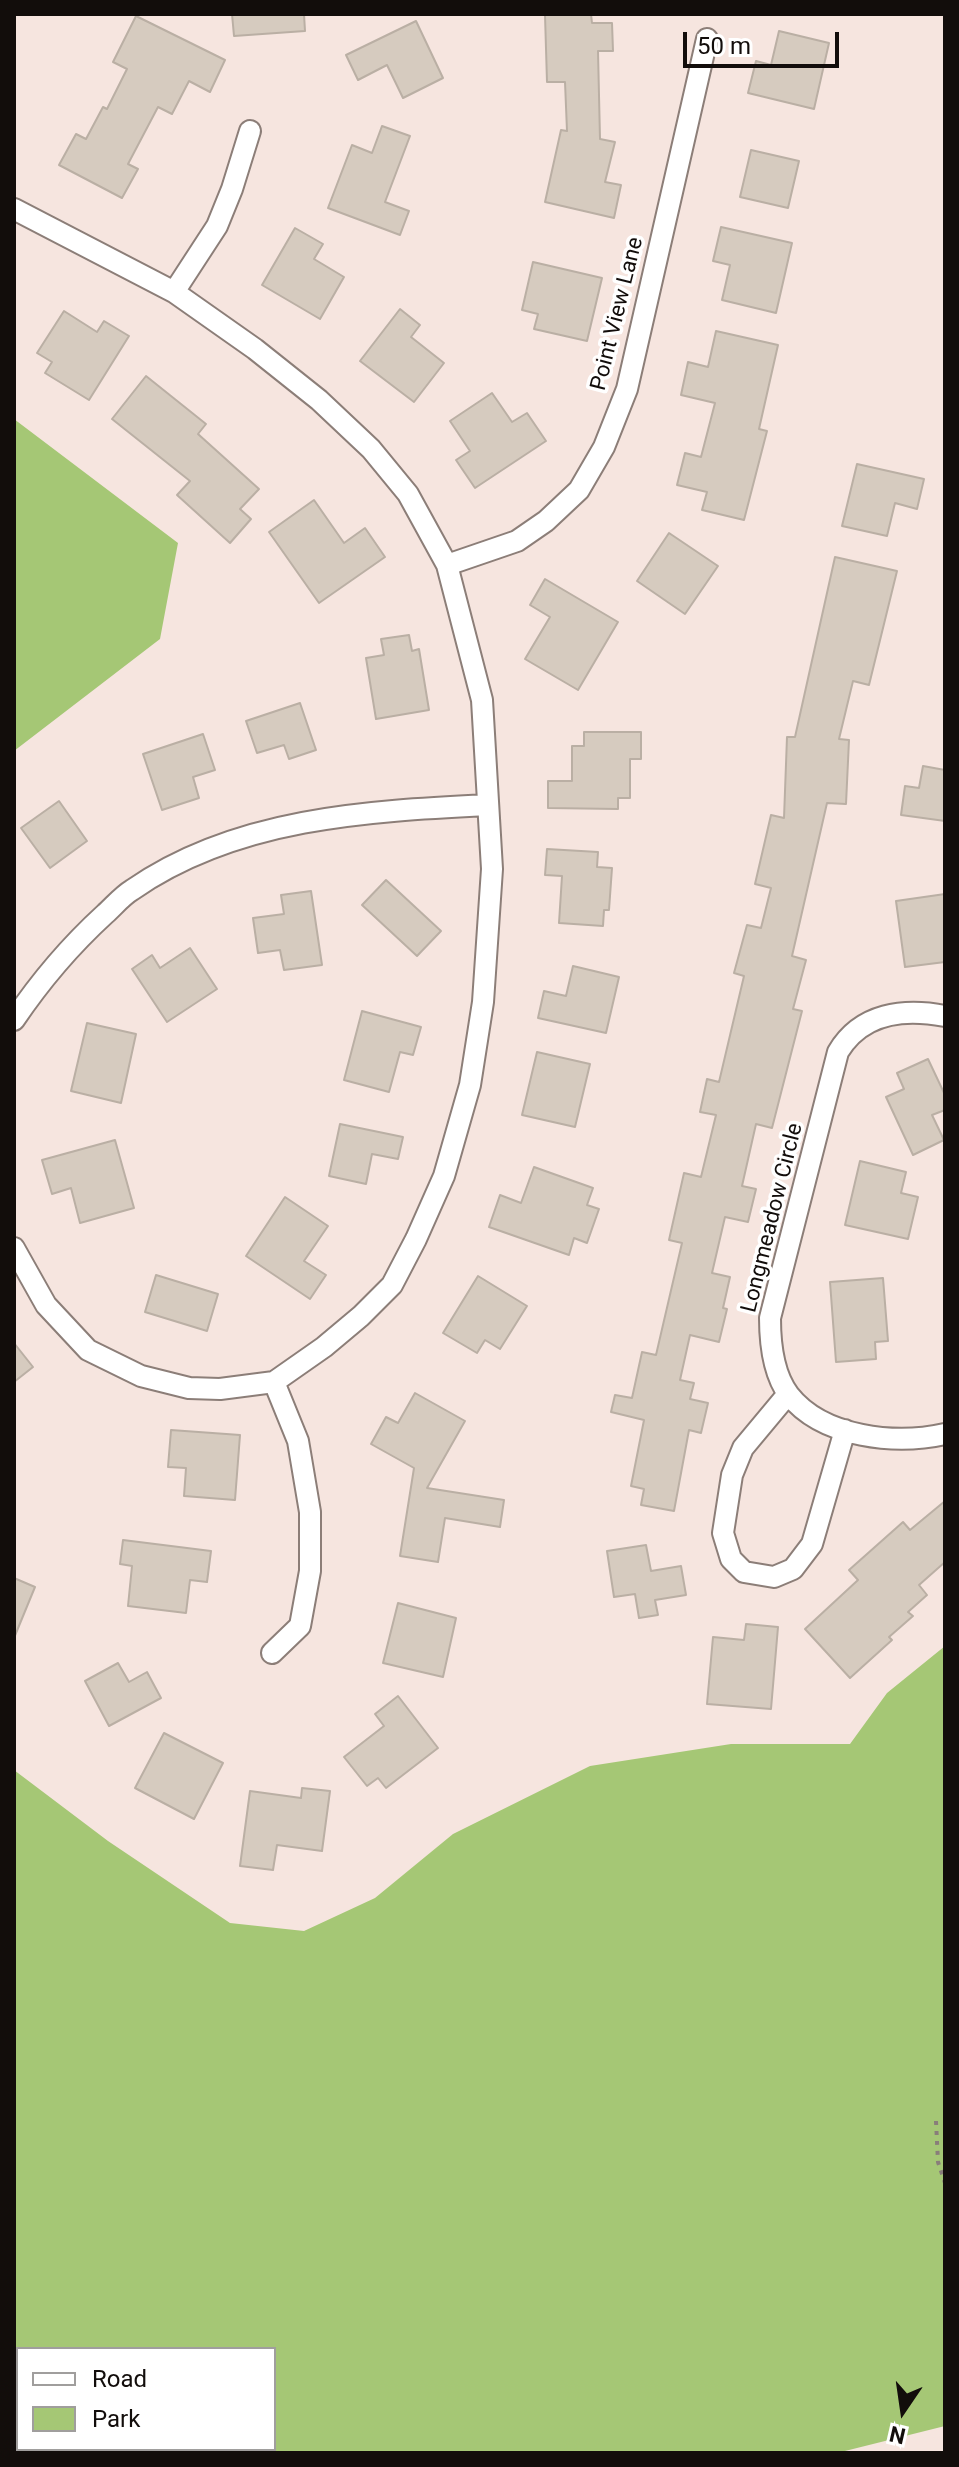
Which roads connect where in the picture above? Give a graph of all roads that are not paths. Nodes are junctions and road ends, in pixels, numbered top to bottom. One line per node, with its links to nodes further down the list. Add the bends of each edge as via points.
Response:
1 (707, 39): 5 (street, Point View Lane, via 627,389 604,447 579,490 546,521 517,541)
2 (250, 131): 4 (street, via 217,226)
3 (14, 209): 4 (street)
4 (174, 292): 5 (street, via 298,383 371,449 408,494)
5 (447, 565): 6 (street, via 482,700)
6 (488, 805): 8 (street, via 400,810 252,832 192,855 131,890 72,944); 10 (street, via 492,869 483,1002 470,1085 444,1176 392,1285 333,1340)
7 (945, 1016): 11 (street, Longmeadow Circle, via 917,1011 888,1014 847,1037 838,1052 770,1318 770,1351)
8 (14, 1020)
9 (14, 1248): 10 (street, via 46,1305 88,1350 141,1376 189,1388)
10 (274, 1382): 14 (street, via 298,1441 310,1512 310,1571 300,1626)
11 (788, 1394): 12 (street, Longmeadow Circle, via 813,1417); 12 (street, via 743,1448 732,1475 723,1533 731,1559 744,1572 774,1577 793,1569 812,1544)
12 (845, 1430): 13 (street, Longmeadow Circle, via 881,1438)
13 (945, 1434)
14 (272, 1653)

